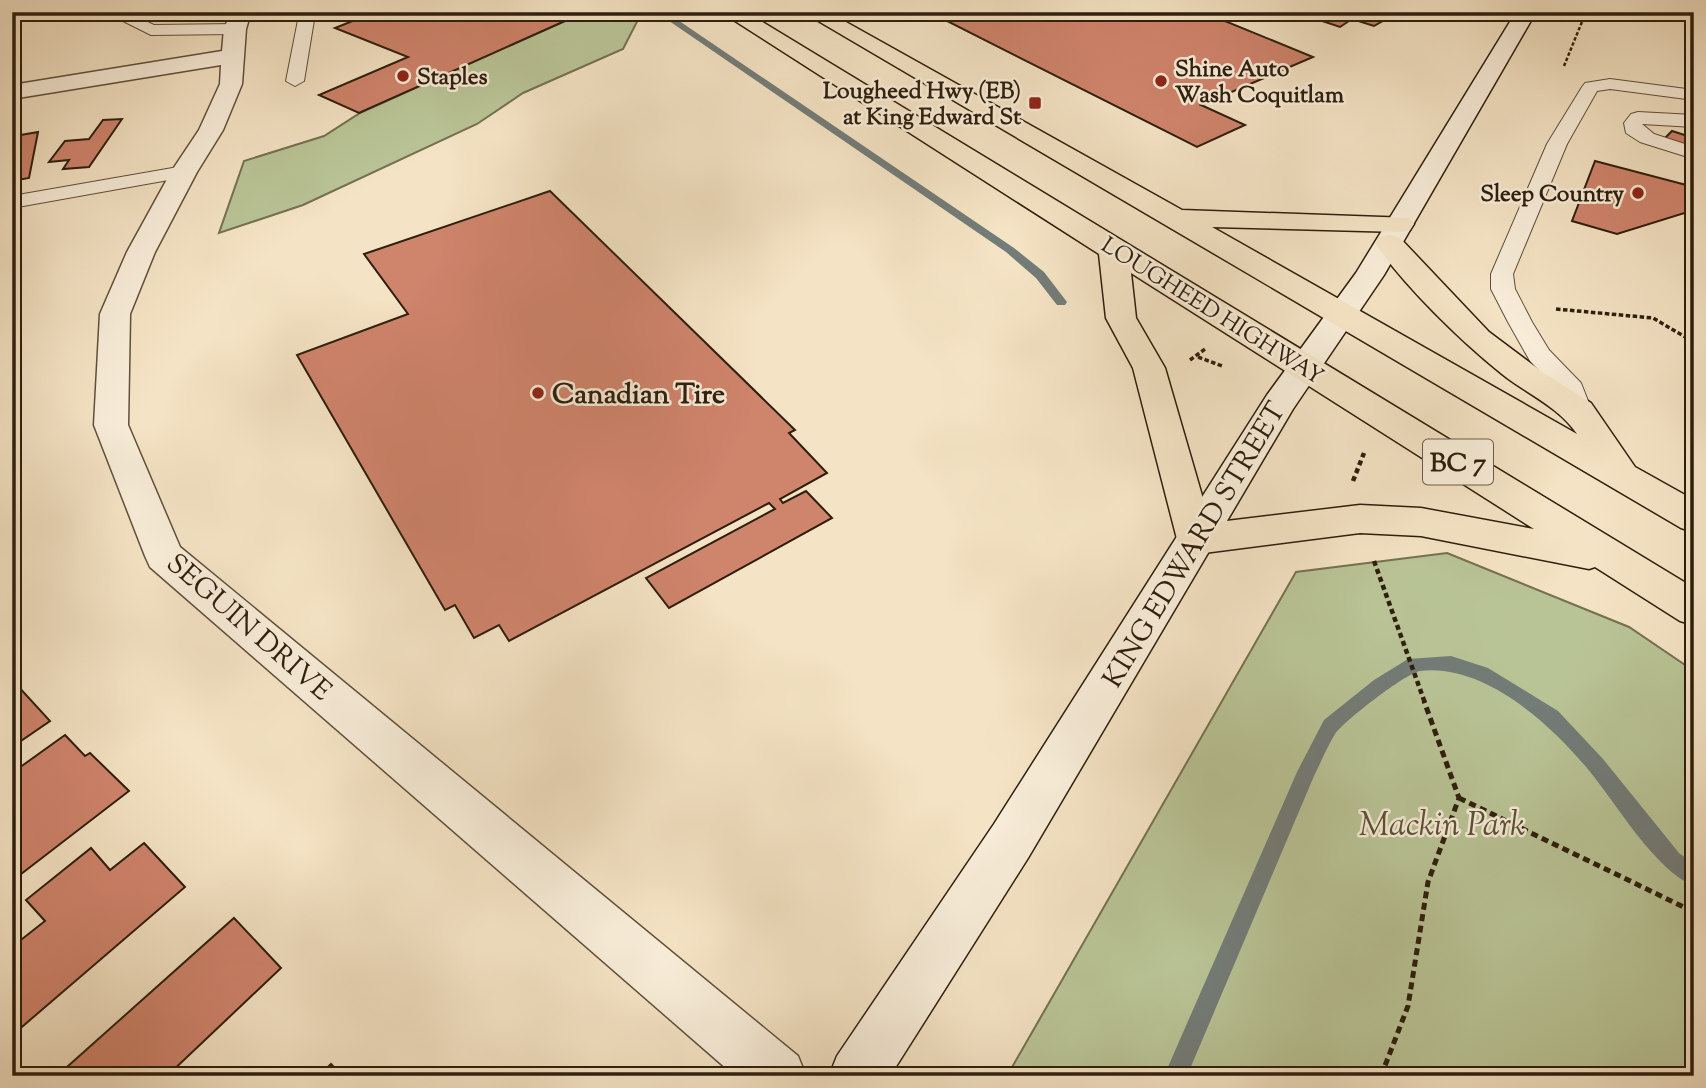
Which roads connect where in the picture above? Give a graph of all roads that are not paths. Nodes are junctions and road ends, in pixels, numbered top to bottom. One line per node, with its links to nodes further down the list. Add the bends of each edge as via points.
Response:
1 (113, 12): 6 (lane, via 151,30)
2 (731, 12): 17 (main road, LOUGHEED HIGHWAY / BC 7)
3 (813, 12): 15 (main road, BC 7)
4 (1526, 12): 16 (street, KING EDWARD STREET)
5 (306, 20): 8 (lane)
6 (238, 21): 7 (street, SEGUIN DRIVE)
7 (233, 57): 9 (street); 13 (street, SEGUIN DRIVE, via 226,96)
8 (295, 80)
9 (12, 92)
10 (1694, 95): 20 (lane, via 1609,84 1591,87 1557,144 1505,261 1503,289 1539,355 1572,389)
11 (1694, 121): 12 (lane, via 1638,118 1633,123 1633,129 1647,138)
12 (1694, 153)
13 (184, 172): 14 (lane); 26 (street, SEGUIN DRIVE, via 141,252 115,314 111,425 164,556)
14 (12, 202)
15 (1176, 218): 16 (main road); 18 (main road, BC 7)
16 (1394, 233): 18 (street, KING EDWARD STREET); 20 (main road, via 1478,339)
17 (1113, 249): 19 (main road, LOUGHEED HIGHWAY / BC 7); 23 (main road, via 1121,318 1149,368)
18 (1340, 315): 19 (street, KING EDWARD STREET); 21 (main road, BC 7)
19 (1303, 366): 23 (street, KING EDWARD STREET); 24 (main road, LOUGHEED HIGHWAY / BC 7)
20 (1579, 411): 21 (main road)
21 (1624, 477): 22 (main road, BC 7)
22 (1694, 517)
23 (1196, 539): 24 (main road, via 1360,519 1421,522); 27 (street, KING EDWARD STREET, via 1011,841)
24 (1612, 559): 25 (main road, LOUGHEED HIGHWAY / BC 7)
25 (1694, 609)
26 (778, 1076)
27 (857, 1076)

